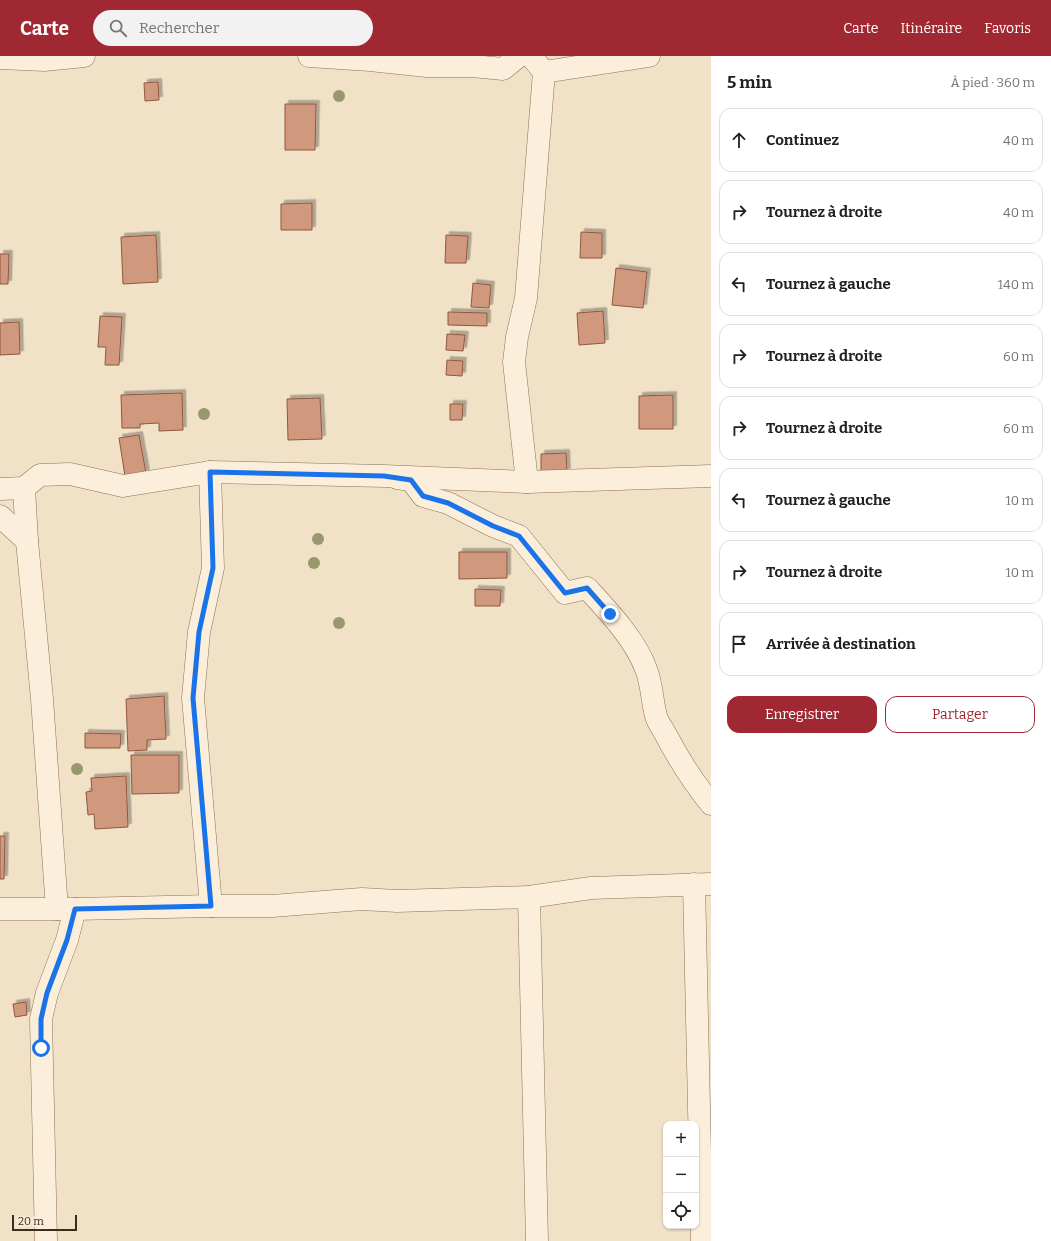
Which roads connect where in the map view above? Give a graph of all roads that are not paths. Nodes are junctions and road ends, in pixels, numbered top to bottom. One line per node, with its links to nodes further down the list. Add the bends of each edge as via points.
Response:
1 (84, 56): 6 (street)
2 (309, 56): 3 (street, via 427,66 503,68)
3 (519, 56)
4 (648, 56): 7 (street)
5 (0, 58): 6 (street)
6 (44, 58)
7 (538, 64): 11 (street, via 526,298 514,362)
8 (210, 472): 9 (street); 12 (street, via 123,486 70,474 40,475); 19 (street, via 213,568 199,632 193,698)
9 (384, 476): 11 (street); 16 (street, via 411,480 423,496 448,503 519,536 565,593 587,588 634,645 646,668 656,717 675,753)
10 (711, 476): 11 (street)
11 (527, 482)
12 (24, 488): 13 (street); 15 (street)
13 (0, 489)
14 (0, 516): 15 (street)
15 (27, 541): 21 (street)
16 (711, 804)
17 (703, 884): 18 (street, via 591,888); 24 (street)
18 (529, 897): 19 (street, via 397,901 362,899 272,906); 23 (street)
19 (211, 906): 21 (street)
20 (0, 909): 21 (street)
21 (66, 909): 22 (street, via 67,940 47,993 41,1019)
22 (46, 1241)
23 (537, 1241)
24 (702, 1241)

